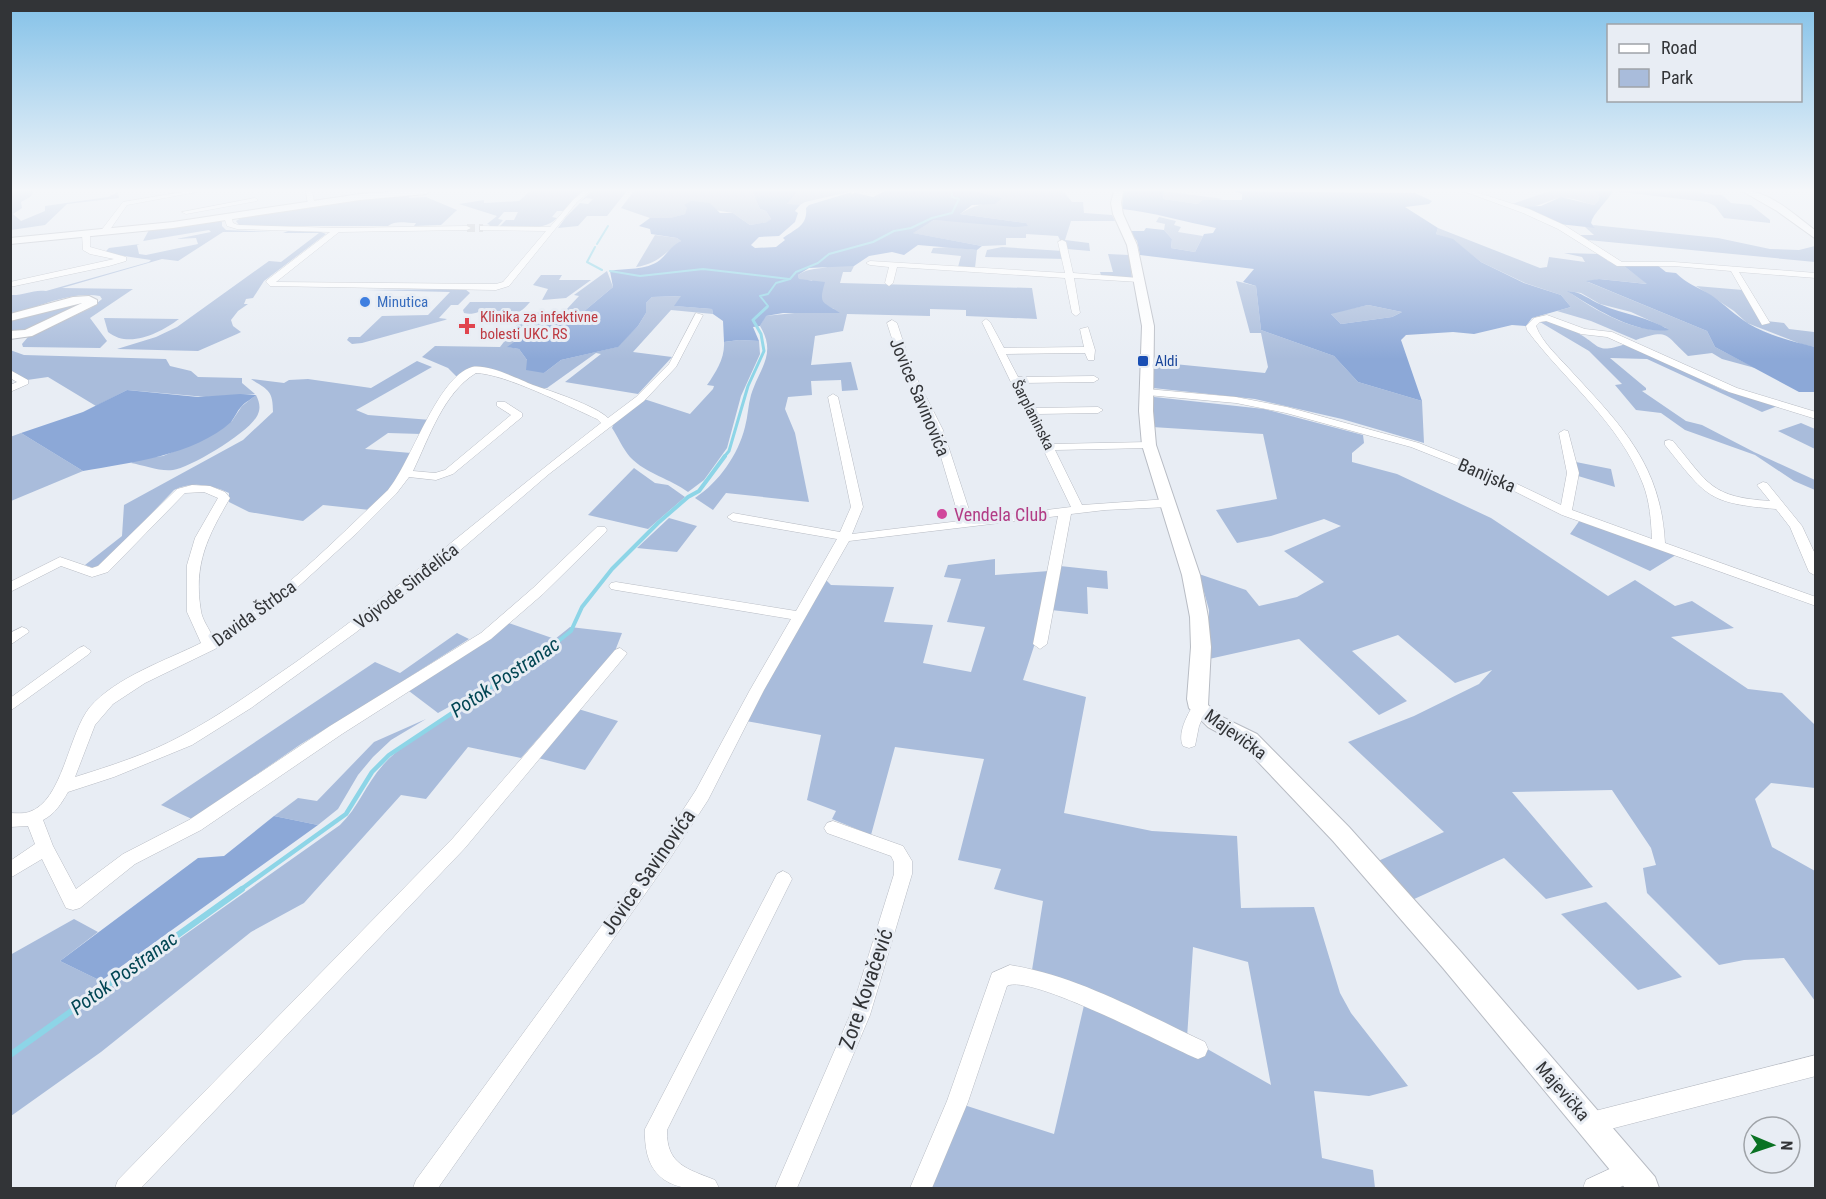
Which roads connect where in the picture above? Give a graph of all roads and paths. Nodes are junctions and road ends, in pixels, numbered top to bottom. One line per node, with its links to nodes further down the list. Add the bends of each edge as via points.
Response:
1 (86, 247): 14 (street, via 123,259)
2 (315, 247): 3 (street, via 270,282 501,286)
3 (537, 247)
4 (1064, 247): 11 (street)
5 (1132, 247): 12 (street, Majevička)
6 (1592, 247): 9 (street, via 1620,264)
7 (870, 263): 8 (street)
8 (893, 265): 11 (street); 13 (street)
9 (1733, 268): 10 (street); 20 (street)
10 (1815, 276)
11 (1069, 277): 12 (street); 15 (street)
12 (1139, 280): 28 (street, Majevička, via 1148,326)
13 (889, 283)
14 (10, 285)
15 (1077, 313)
16 (699, 315): 34 (street, Vojvode Sinđelića, via 669,370)
17 (10, 318): 22 (street, via 74,300 93,302 28,333)
18 (986, 322): 23 (street, Šarplaninska)
19 (892, 323): 46 (street, Jovice Savinovića, via 907,369 938,430)
20 (1765, 323)
21 (1085, 329): 23 (street, via 1091,354)
22 (10, 335)
23 (1001, 351): 26 (street, Šarplaninska)
24 (10, 373): 27 (street, via 24,382)
25 (1094, 379): 26 (street)
26 (1016, 380): 31 (street, Šarplaninska)
27 (10, 389)
28 (1147, 392): 37 (street, Majevička); 44 (street, Banijska, via 1236,400 1383,435 1488,474)
29 (833, 397): 48 (street, Jovice Savinovića, via 857,507)
30 (501, 404): 39 (street, via 518,415 449,472 435,477)
31 (1032, 411): 32 (street); 38 (street, Šarplaninska)
32 (1099, 411)
33 (1815, 416): 49 (street, via 1727,388 1609,334 1584,332 1551,319 1537,320 1532,330 1621,435 1641,466 1653,496)
34 (608, 424): 39 (street, Davida Štrbca, via 601,417 487,370 475,370 458,381); 62 (street, Vojvode Sinđelića, via 400,592 239,709 178,745)
35 (1564, 433): 44 (street, via 1573,473)
36 (1669, 443): 42 (street, via 1713,494 1734,501)
37 (1149, 445): 38 (street); 41 (street, Majevička)
38 (1049, 447): 43 (street, Šarplaninska)
39 (405, 473): 56 (street, Davida Štrbca, via 394,490 298,582)
40 (1763, 485): 42 (street)
41 (1168, 503): 43 (street); 60 (street, Majevička, via 1191,575 1199,616)
42 (1781, 506): 50 (street, via 1802,537)
43 (1072, 510): 46 (street); 55 (street)
44 (1566, 512): 49 (street, Banijska)
45 (733, 517): 48 (street)
46 (967, 524): 48 (street)
47 (601, 530): 66 (street, via 486,636 195,825 129,859 73,902)
48 (844, 538): 54 (street, Jovice Savinovića)
49 (1659, 543): 53 (street, Banijska)
50 (1815, 572)
51 (616, 586): 54 (street)
52 (10, 588): 56 (street, via 60,561 92,573 103,569 181,491 196,488 219,493 224,498 201,538 193,565 194,612)
53 (1815, 602)
54 (800, 616): 74 (street, Jovice Savinovića, via 680,829)
55 (1040, 644)
56 (210, 646): 62 (street, Davida Štrbca, via 136,683 101,706 84,729)
57 (84, 651): 59 (street)
58 (620, 653): 73 (street, via 459,843)
59 (10, 706)
60 (1199, 708): 61 (street); 71 (street, Majevička, via 1215,722 1250,740 1277,766 1405,906)
61 (1189, 742)
62 (61, 788): 63 (street, Davida Štrbca, via 47,809)
63 (34, 818): 64 (street); 66 (street)
64 (10, 820)
65 (833, 828): 76 (street, Zore Kovačević, via 897,851 903,861 903,873 860,1015)
66 (45, 847): 67 (street)
67 (10, 871)
68 (783, 879): 75 (street, via 656,1129 657,1152 668,1170)
69 (1198, 1049): 77 (street, via 1086,998 1028,977 1003,976)
70 (1815, 1065): 71 (street)
71 (1591, 1123): 72 (street, Majevička)
72 (1636, 1180): 78 (street)
73 (126, 1188)
74 (424, 1188)
75 (707, 1188)
76 (786, 1188)
77 (921, 1188)
78 (1594, 1188)

